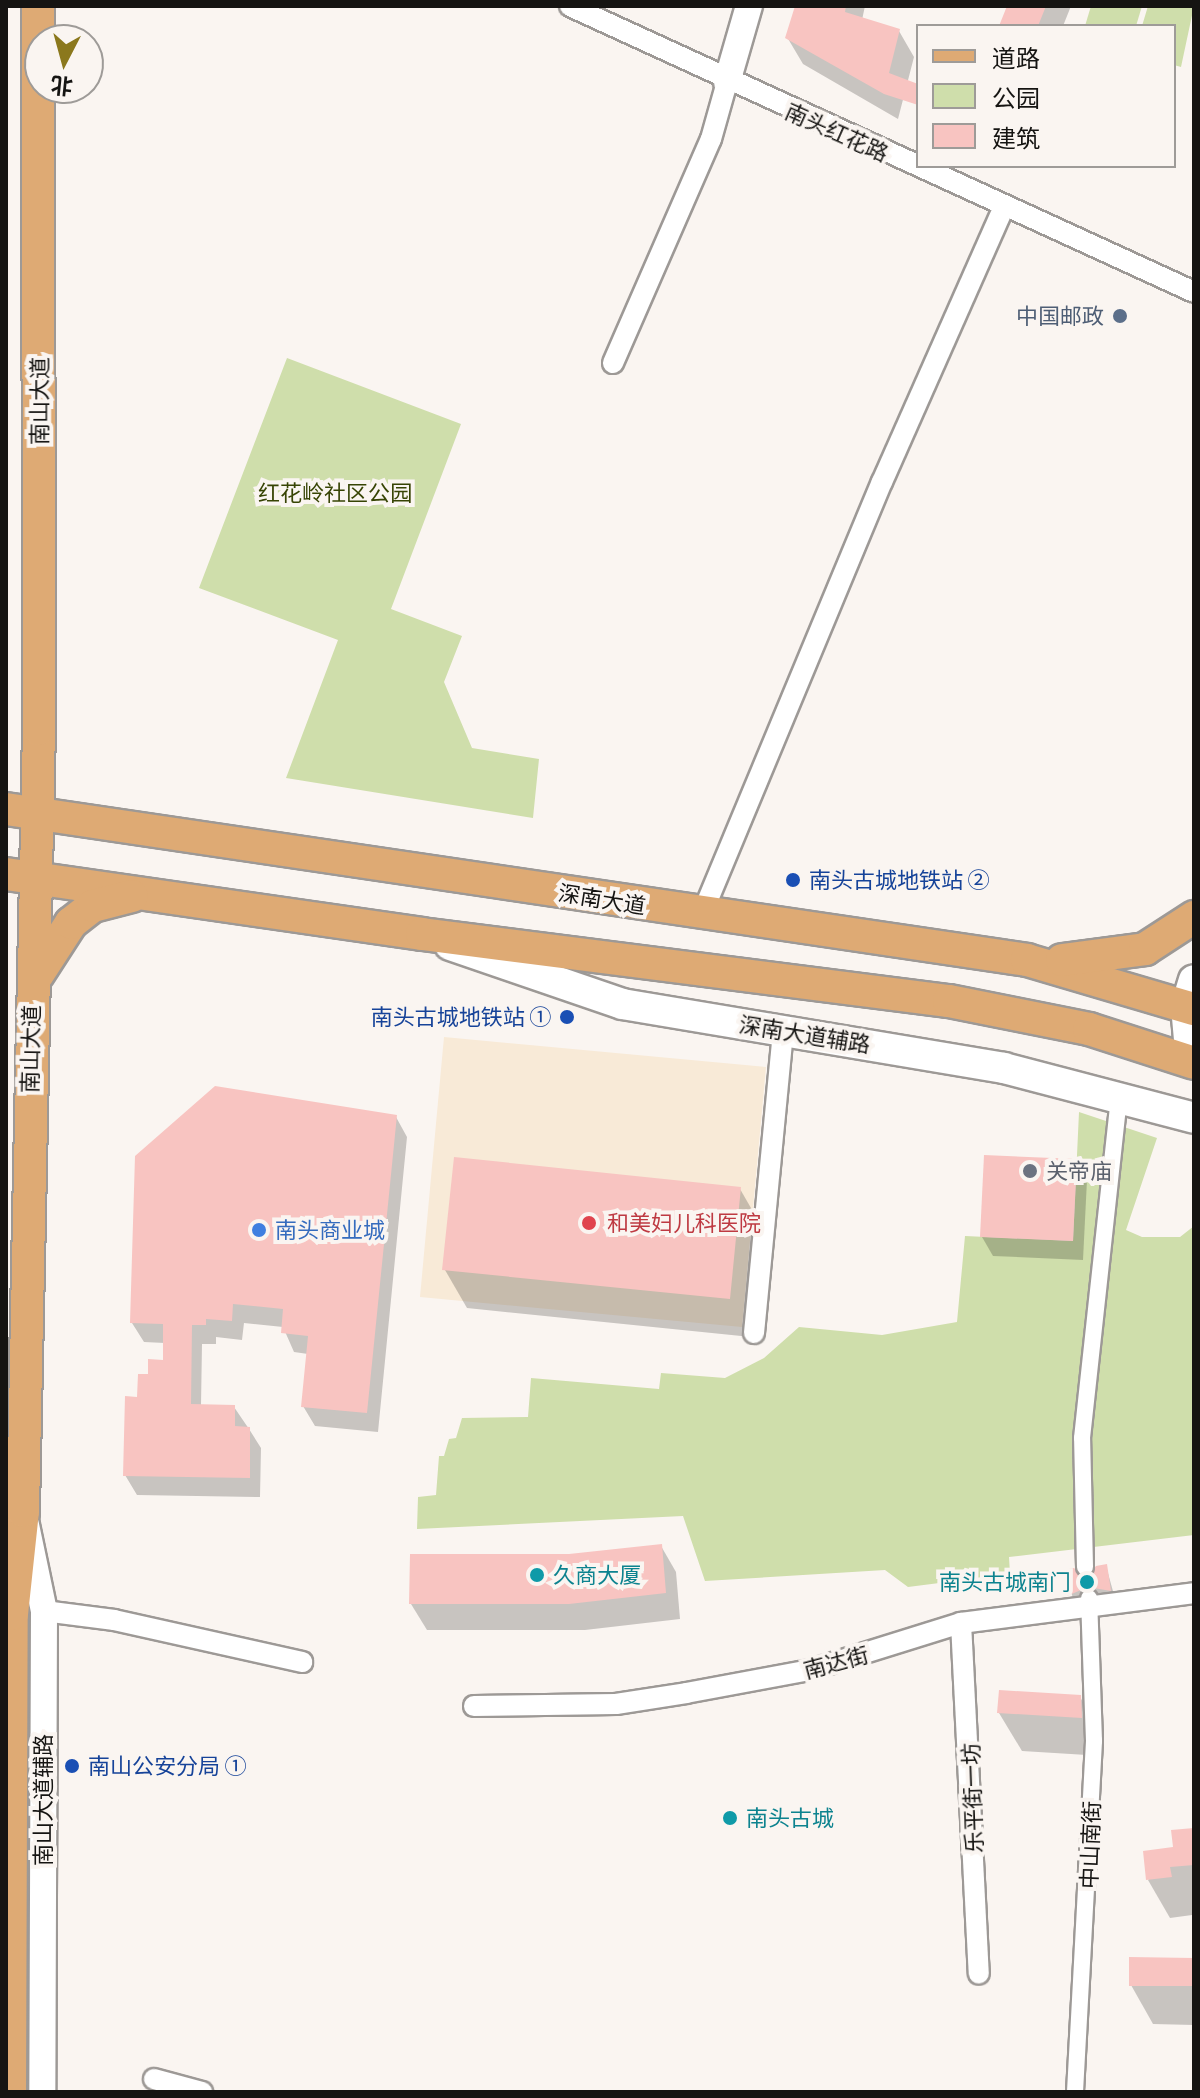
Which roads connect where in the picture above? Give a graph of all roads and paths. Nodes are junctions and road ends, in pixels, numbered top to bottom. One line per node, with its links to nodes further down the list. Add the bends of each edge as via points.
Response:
1 (38, 6): 11 (main road, 南山大道)
2 (570, 6): 4 (street, 南头红花路)
3 (749, 6): 4 (street)
4 (727, 82): 5 (street, 南头红花路); 9 (street, via 711,139)
5 (916, 167)
6 (918, 168): 7 (street, 南头红花路)
7 (1004, 207): 8 (street, 南头红花路); 14 (street, via 882,482)
8 (1194, 292)
9 (613, 363)
10 (6, 809): 11 (main road, 深南大道)
11 (38, 813): 12 (main road, 南山大道); 14 (main road, 深南大道)
12 (21, 876): 13 (main road); 19 (main road, 南山大道)
13 (153, 894): 16 (main road); 19 (main road, via 93,906 71,923 41,964)
14 (702, 914): 17 (main road, 深南大道)
15 (1194, 917): 17 (main road, via 1164,940 1123,956)
16 (422, 934): 20 (main road, 深南大道辅路, via 622,1004); 21 (main road, via 949,1001 1089,1029)
17 (1027, 960): 18 (main road, 深南大道)
18 (1191, 998): 21 (main road)
19 (30, 1001): 25 (main road, 南山大道)
20 (783, 1030): 22 (main road, 深南大道辅路, via 1004,1068); 24 (street)
21 (1193, 1061)
22 (1119, 1095): 23 (main road, 深南大道辅路); 26 (street, via 1082,1438)
23 (1194, 1118)
24 (754, 1333)
25 (23, 1511): 29 (street, 南山大道辅路); 35 (main road, 南山大道, via 12,1614)
26 (1085, 1567)
27 (1194, 1593): 28 (street, 南达街)
28 (1090, 1601): 30 (street, 南达街); 38 (street, 中山南街, via 1093,1770)
29 (44, 1611): 31 (street, via 114,1620); 36 (street, 南山大道辅路)
30 (961, 1623): 32 (street, 南达街, via 823,1666 686,1693 616,1704); 33 (street, 乐平街一坊)
31 (302, 1662)
32 (474, 1706)
33 (979, 1974)
34 (154, 2079): 37 (street)
35 (10, 2092)
36 (42, 2092)
37 (202, 2092)
38 (1075, 2092)

